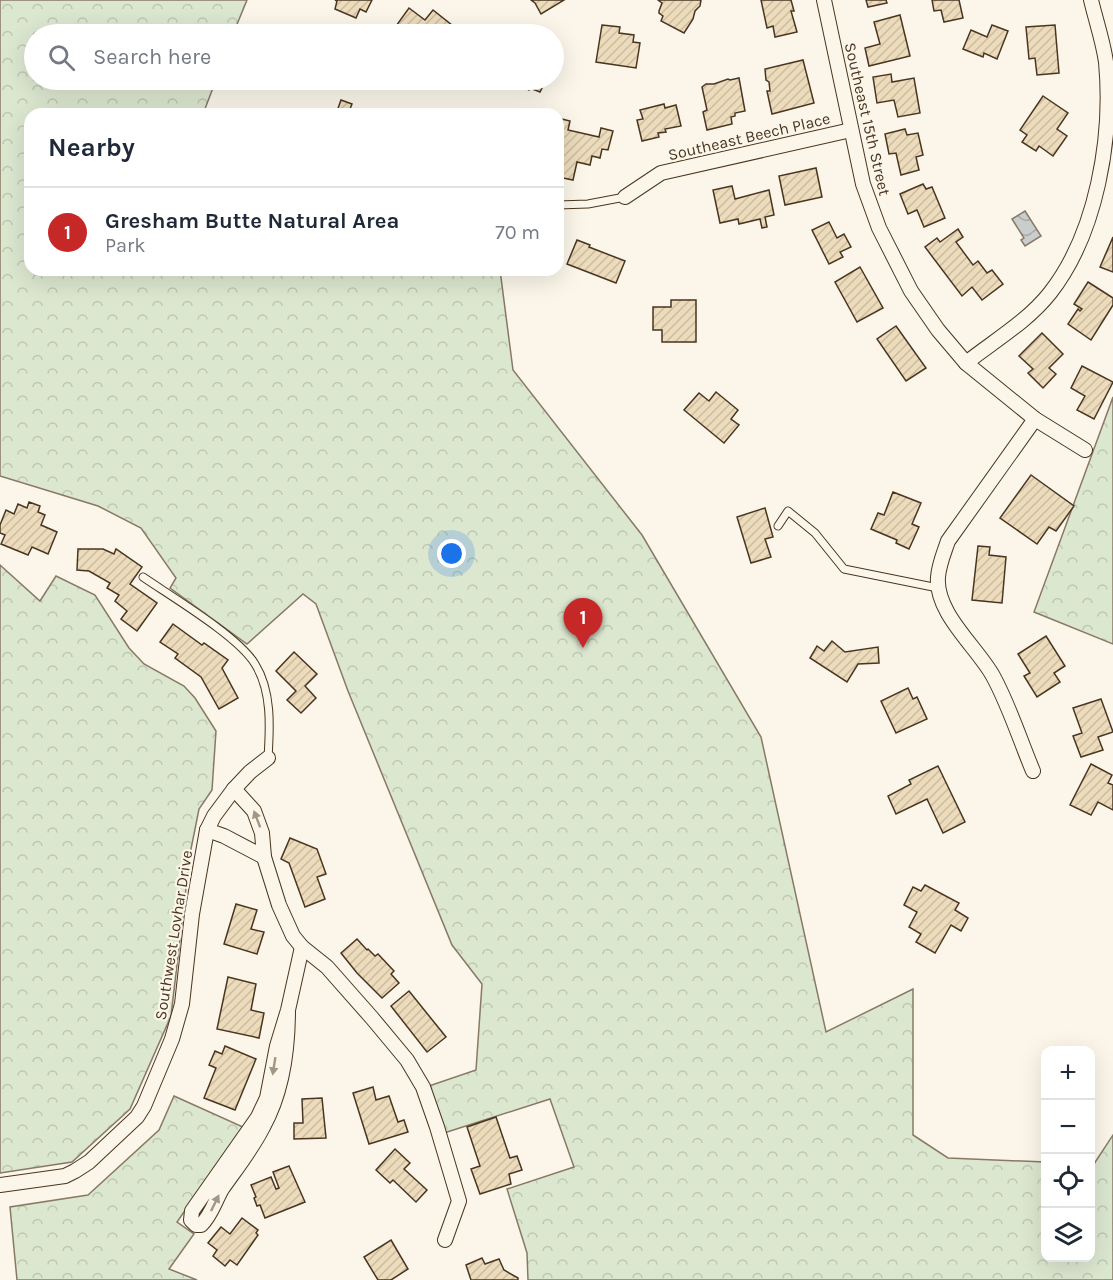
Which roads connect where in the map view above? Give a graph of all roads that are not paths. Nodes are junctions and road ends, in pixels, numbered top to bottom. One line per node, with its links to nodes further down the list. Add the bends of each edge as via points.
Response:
1 (824, 0): 3 (street, Southeast 15th Street)
2 (1091, 0): 6 (street, via 1106,62 1109,107 1106,152 1090,216 1073,256 1050,293)
3 (851, 130): 4 (street, Southeast Beech Place, via 661,173); 6 (street, Southeast 15th Street, via 863,184 888,250 911,291)
4 (625, 197): 5 (lane)
5 (564, 205)
6 (966, 363): 7 (street, Southeast 15th Street)
7 (1035, 419): 8 (street, Southeast 15th Street); 11 (street, via 948,541 940,561)
8 (1085, 450)
9 (778, 526): 11 (lane, via 788,511 815,533 844,569)
10 (143, 577): 12 (lane, via 225,634 256,664 269,706)
11 (939, 588): 13 (street, via 953,620 993,676)
12 (268, 758): 14 (street, Southwest Lovhar Drive)
13 (1033, 771)
14 (234, 789): 15 (street, Southwest Lovhar Drive); 16 (street, one-way to 14, via 262,833 254,811)
15 (207, 830): 16 (street); 19 (street, Southwest Lovhar Drive, via 182,1004 144,1106 137,1117 75,1171 65,1176)
16 (264, 857): 17 (street, via 285,923)
17 (302, 947): 18 (street); 20 (street, via 327,967 372,1017 423,1087 459,1201)
18 (288, 1010): 18 (street, one-way to 18, via 267,1098 258,1117 192,1211 191,1220 196,1225 207,1220 214,1202 273,1108 285,1062)
19 (0, 1185)
20 (445, 1240)

